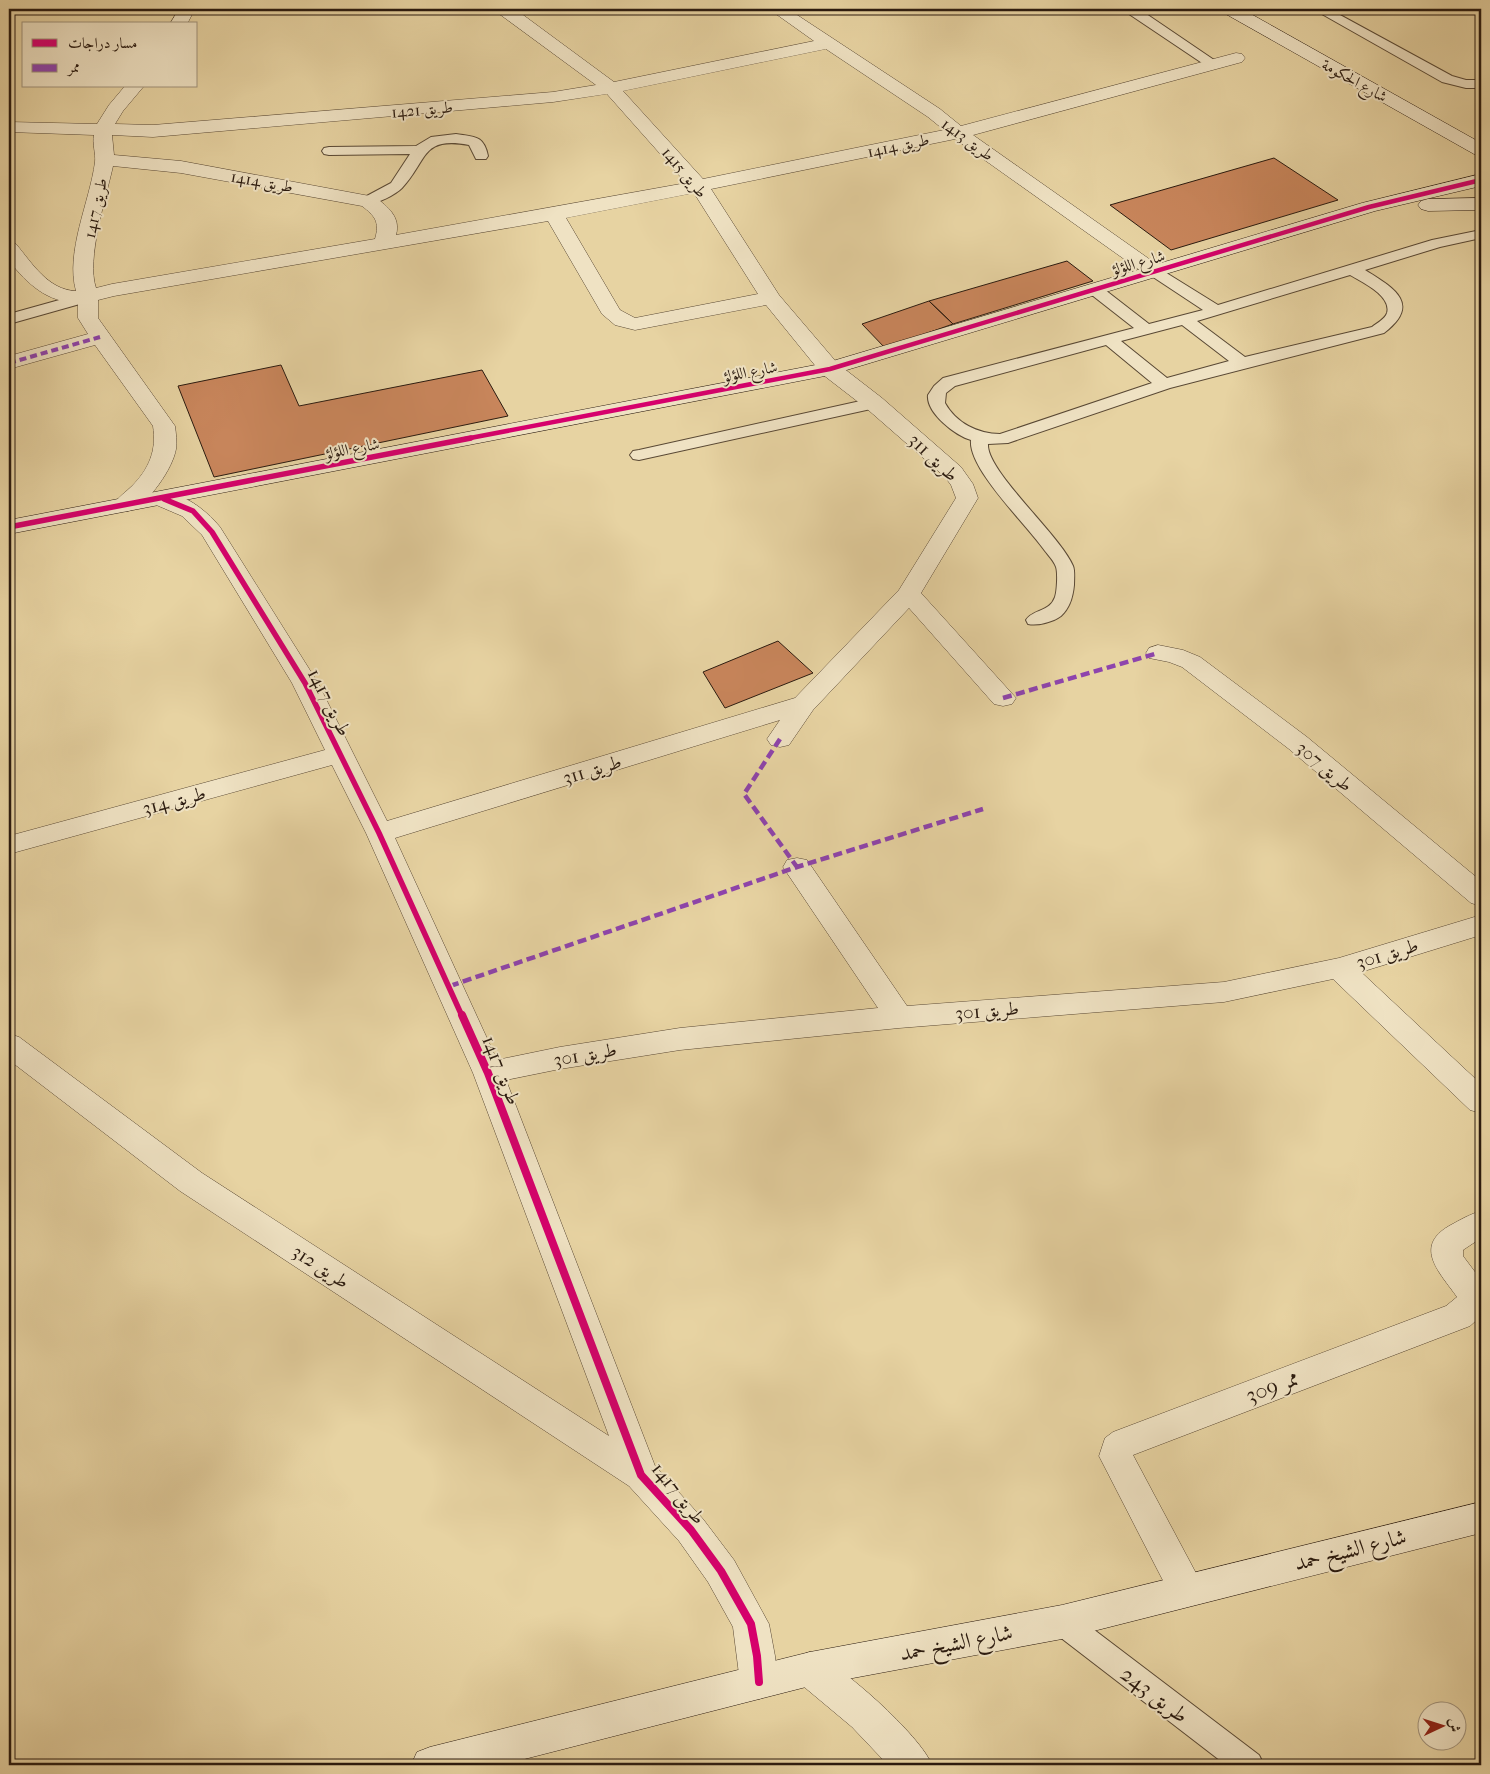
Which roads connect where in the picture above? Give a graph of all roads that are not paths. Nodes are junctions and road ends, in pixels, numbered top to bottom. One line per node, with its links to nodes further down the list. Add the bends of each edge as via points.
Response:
1 (187, 9): 7 (street)
2 (504, 9): 14 (street, طريق 1415)
3 (780, 9): 8 (street, طريق 1413)
4 (1320, 9): 11 (lane, via 1447,79)
5 (1238, 10): 12 (street, شارع الحكومة)
6 (1134, 11): 10 (lane)
7 (179, 22)
8 (830, 43): 14 (street, طريق 1421); 18 (street, طريق 1413)
9 (1236, 58): 10 (street, طريق 1414)
10 (1213, 64): 18 (street, طريق 1414)
11 (1481, 84)
12 (1367, 86): 15 (street, via 1452,121); 20 (street, شارع الحكومة)
13 (133, 88): 17 (street)
14 (611, 88): 17 (street, طريق 1421, via 553,98 153,131); 25 (street, طريق 1415)
15 (1472, 125)
16 (9, 127): 17 (street, طريق 1421)
17 (104, 128): 23 (street, طريق 1417)
18 (958, 132): 25 (street, طريق 1414); 34 (street, طريق 1413)
19 (421, 150): 21 (lane); 22 (lane, via 436,140 456,138 474,141); 26 (lane, via 396,186)
20 (1481, 150)
21 (329, 151)
22 (481, 156)
23 (105, 160): 26 (street, طريق 1414, via 181,167); 36 (street, طريق 1417, via 89,228 82,277)
24 (1481, 180): 28 (street, شارع اللؤلؤ)
25 (699, 186): 29 (street, طريق 1414); 37 (street, طريق 1415)
26 (368, 201): 31 (street, via 384,212 388,228)
27 (1481, 204): 28 (street)
28 (1368, 207): 34 (street, شارع اللؤلؤ)
29 (554, 214): 31 (street, طريق 1414); 37 (street, via 612,314 622,321 635,324)
30 (1481, 234): 33 (lane, via 1437,243)
31 (384, 242): 36 (street, طريق 1414)
32 (9, 248): 36 (street, via 39,284 51,292)
33 (1352, 269): 38 (lane); 45 (lane, via 1392,298 1395,316 1389,324 1364,334)
34 (1156, 272): 35 (street, شارع اللؤلؤ); 38 (lane)
35 (1094, 289): 41 (lane); 46 (street, شارع اللؤلؤ)
36 (88, 297): 39 (lane); 42 (street, طريق 1417, via 88,318)
37 (772, 298): 46 (street, طريق 1415)
38 (1216, 311): 40 (lane)
39 (9, 319)
40 (1184, 319): 41 (lane); 45 (lane)
41 (1147, 330): 43 (lane)
42 (100, 338): 44 (street); 52 (street, طريق 1417, via 164,426 168,438 160,465 140,492)
43 (1110, 340): 47 (lane); 49 (lane, via 942,386 935,396 938,407 962,430)
44 (9, 362)
45 (1242, 363): 47 (lane)
46 (830, 369): 48 (street, طريق 311); 51 (street, شارع اللؤلؤ)
47 (1164, 384): 49 (lane, via 1002,439)
48 (874, 403): 50 (lane); 54 (street, طريق 311, via 953,472 967,498)
49 (980, 439): 55 (lane, via 979,449 993,476 1039,529 1065,567 1064,598 1054,612)
50 (638, 455)
51 (162, 499): 52 (street, شارع اللؤلؤ); 60 (street, طريق 1417, via 193,511 212,532 305,684)
52 (124, 505): 53 (street, شارع اللؤلؤ)
53 (9, 527)
54 (909, 594): 57 (street); 58 (street, طريق 311)
55 (1035, 620)
56 (1158, 653): 64 (street, طريق 307, via 1191,662 1298,743)
57 (1003, 698)
58 (804, 704): 59 (street, طريق 311); 61 (street, طريق 311)
59 (780, 739)
60 (340, 754): 61 (street, طريق 1417); 62 (street, طريق 314)
61 (379, 833): 69 (street, طريق 1417)
62 (9, 845)
63 (797, 868): 67 (street)
64 (1481, 896)
65 (1481, 925): 66 (street, طريق 301)
66 (1339, 968): 67 (street, طريق 301, via 1224,992); 70 (street)
67 (899, 1017): 69 (street, طريق 301, via 680,1039)
68 (9, 1045): 72 (street, طريق 312, via 191,1182)
69 (488, 1073): 72 (street, طريق 1417)
70 (1481, 1102)
71 (1481, 1223): 74 (street, ممر 309, via 1446,1246 1448,1259 1474,1295 1469,1308 1458,1316 1125,1442 1117,1448 1116,1456)
72 (641, 1475): 77 (street, طريق 1417, via 691,1530 721,1571 751,1624)
73 (1481, 1517): 74 (street, شارع الشيخ حمد)
74 (1187, 1590): 75 (street, شارع الشيخ حمد)
75 (1062, 1622): 76 (street, شارع الشيخ حمد); 80 (lane, طريق 243)
76 (810, 1669): 77 (street, شارع الشيخ حمد); 79 (street, via 865,1714)
77 (759, 1682): 78 (street, شارع الشيخ حمد)
78 (430, 1765)
79 (913, 1765)
80 (1249, 1765)

